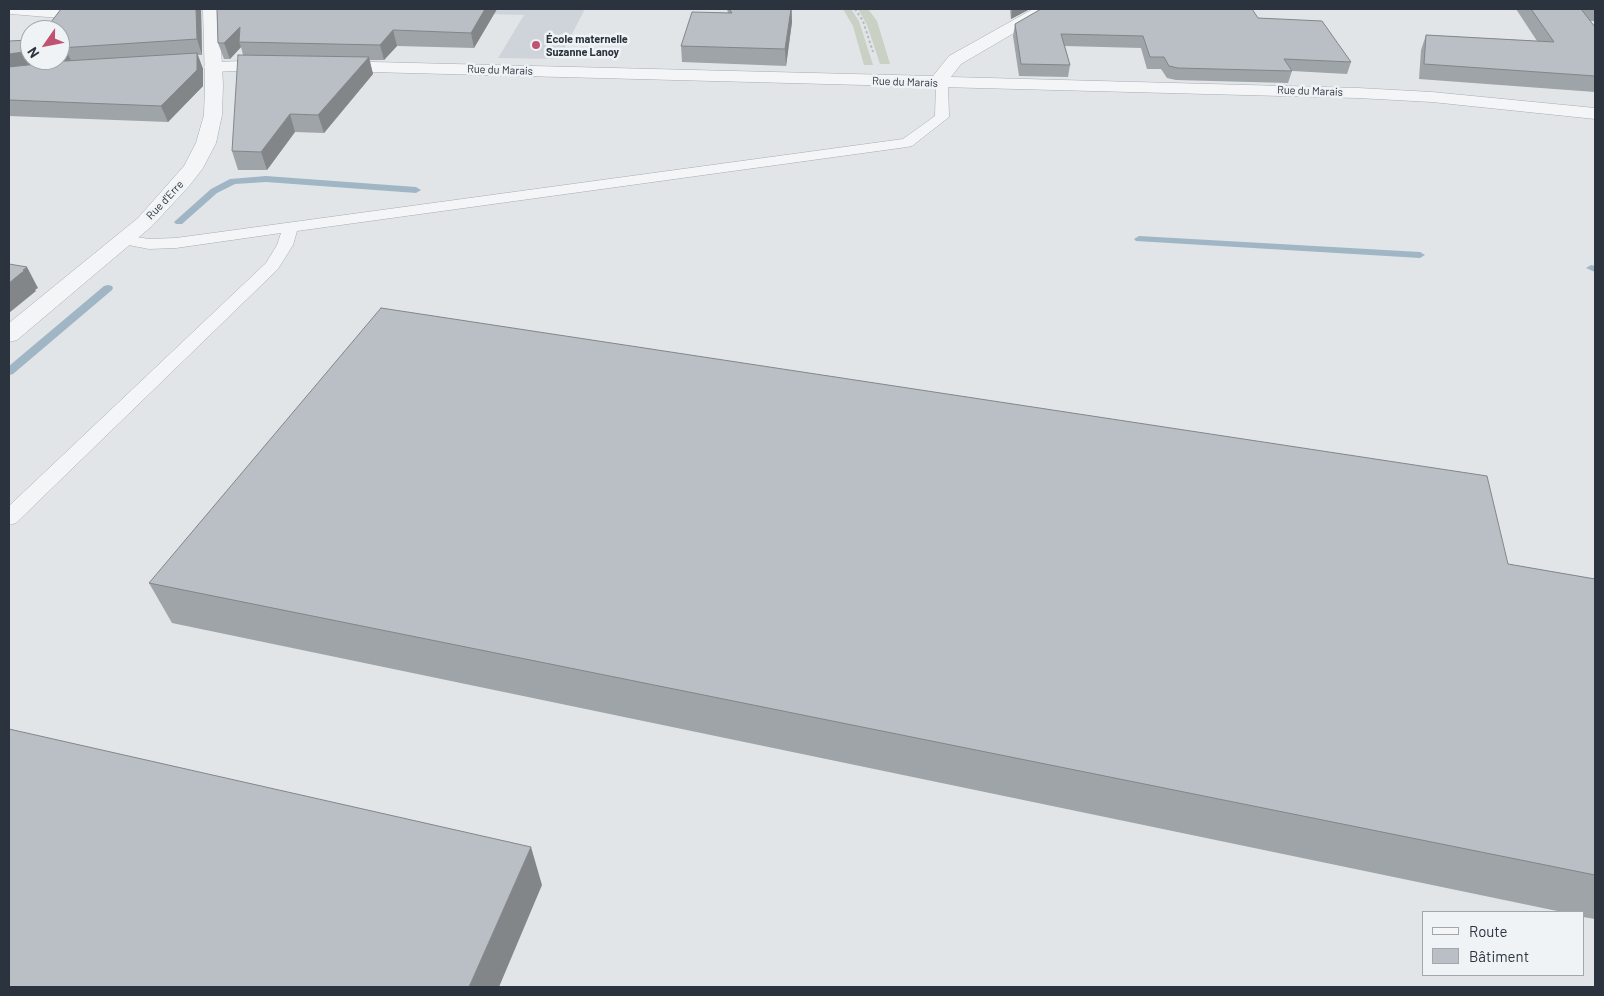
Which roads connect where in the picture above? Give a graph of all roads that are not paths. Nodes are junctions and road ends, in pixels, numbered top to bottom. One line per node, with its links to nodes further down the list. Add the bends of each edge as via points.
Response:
1 (11, 9): 4 (street)
2 (211, 9): 5 (street, Rue d'Erre)
3 (1044, 9): 8 (street, via 955,60 942,76)
4 (114, 16)
5 (208, 63): 6 (street); 11 (street, Rue d'Erre, via 213,115 211,130 200,155 183,181)
6 (294, 65)
7 (313, 65): 8 (street, Rue du Marais)
8 (942, 83): 9 (street, Rue du Marais, via 1396,94); 10 (lane, via 942,117 907,143)
9 (1595, 114)
10 (291, 226): 11 (lane, via 161,244); 13 (lane, via 285,246 272,266)
11 (124, 240): 12 (street, Rue d'Erre)
12 (9, 336)
13 (9, 518)

